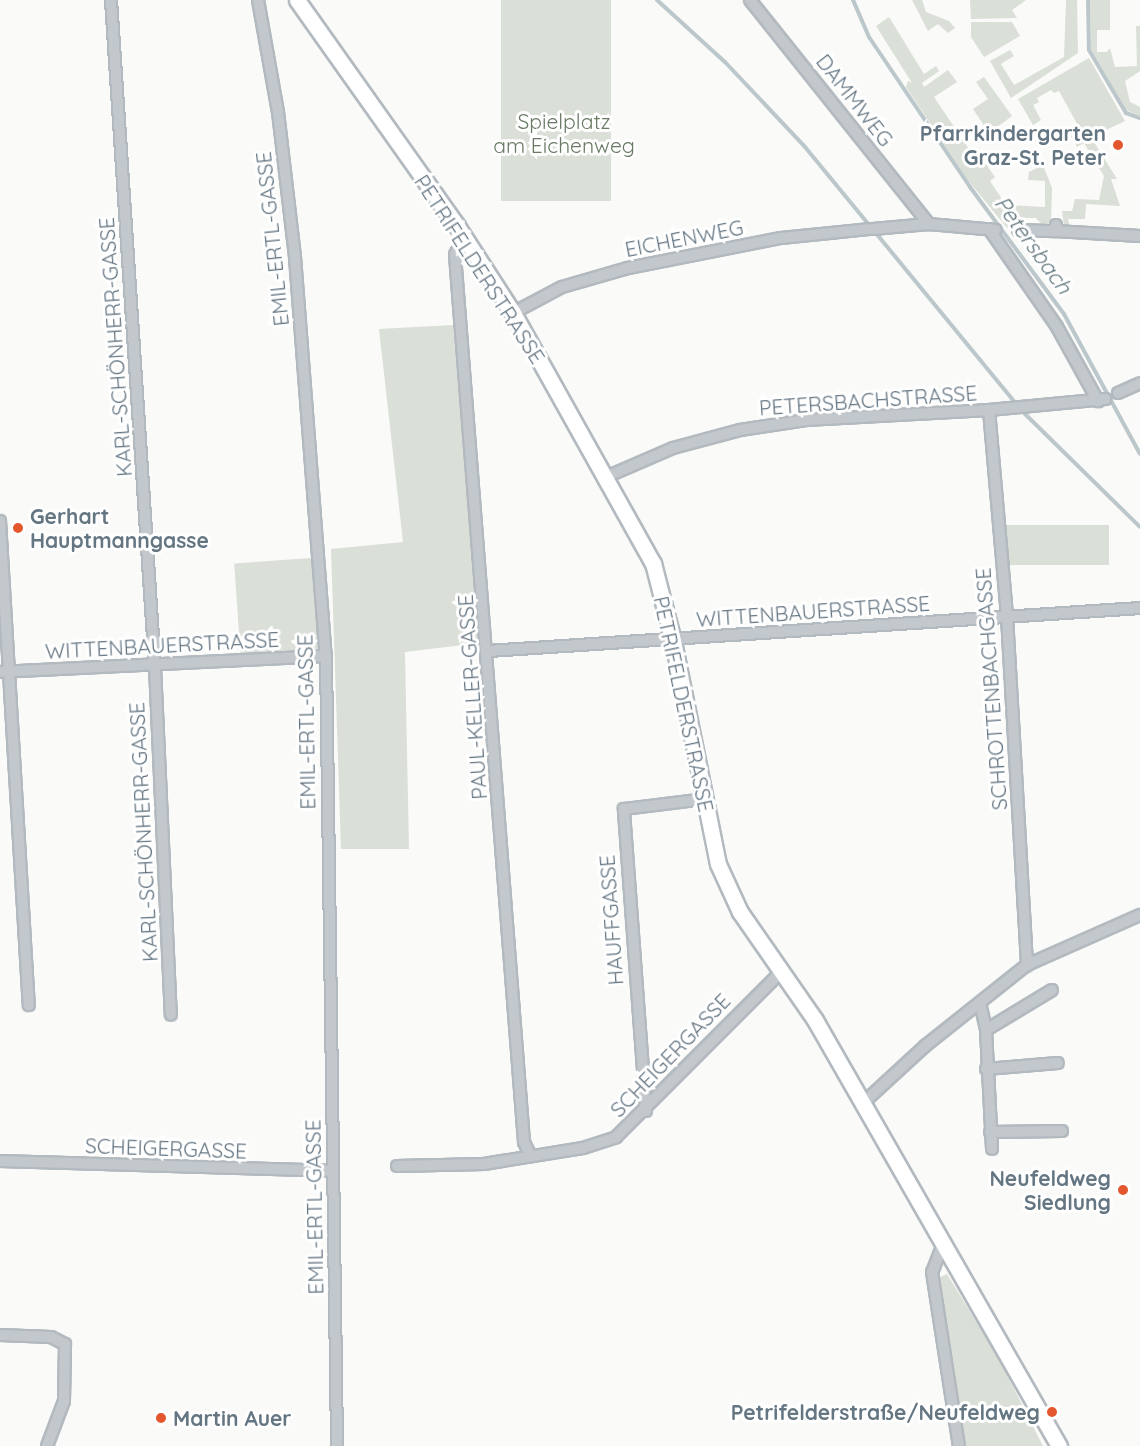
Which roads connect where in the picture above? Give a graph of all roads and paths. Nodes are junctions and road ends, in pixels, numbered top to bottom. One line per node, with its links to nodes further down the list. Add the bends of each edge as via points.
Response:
1 (111, 0): 21 (street, KARL-SCHÖNHERR-GASSE)
2 (258, 0): 20 (street, EMIL-ERTL-GASSE, via 278,112 295,257)
3 (297, 0): 8 (main road, PETRIFELDERSTRASSE)
4 (750, 0): 5 (street, DAMMWEG)
5 (929, 224): 9 (street, EICHENWEG, via 782,238 629,267 562,287); 12 (street, EICHENWEG, via 992,229)
6 (1018, 230): 7 (street, via 1055,228)
7 (1140, 236)
8 (464, 237): 9 (main road, PETRIFELDERSTRASSE); 19 (street, PAUL-KELLER-GASSE, via 455,255)
9 (513, 313): 14 (main road, PETRIFELDERSTRASSE)
10 (1140, 383): 11 (street)
11 (1118, 393)
12 (1102, 400): 13 (street, PETERSBACHSTRASSE)
13 (989, 411): 14 (street, PETERSBACHSTRASSE, via 806,420 740,430 673,448); 17 (street, SCHROTTENBACHGASSE)
14 (606, 477): 18 (main road, PETRIFELDERSTRASSE, via 652,563)
15 (0, 521): 22 (street)
16 (1140, 608): 17 (street, WITTENBAUERSTRASSE)
17 (1007, 616): 18 (street, WITTENBAUERSTRASSE); 25 (street, SCHROTTENBACHGASSE)
18 (673, 641): 19 (street, WITTENBAUERSTRASSE); 23 (main road, PETRIFELDERSTRASSE)
19 (488, 651): 39 (street, PAUL-KELLER-GASSE, via 524,1142)
20 (326, 656): 21 (street, WITTENBAUERSTRASSE); 42 (street, EMIL-ERTL-GASSE)
21 (156, 668): 22 (street, WITTENBAUERSTRASSE); 30 (street, KARL-SCHÖNHERR-GASSE)
22 (5, 672): 29 (street)
23 (705, 799): 26 (main road, PETRIFELDERSTRASSE, via 718,864 740,912); 35 (street, HAUFFGASSE, via 624,809)
24 (1140, 915): 25 (street)
25 (1027, 965): 28 (street)
26 (783, 970): 34 (main road, PETRIFELDERSTRASSE); 35 (street, SCHEIGERGASSE)
27 (1052, 990): 31 (street)
28 (980, 1004): 31 (street); 34 (street, via 925,1046)
29 (29, 1005)
30 (171, 1015)
31 (986, 1030): 33 (street)
32 (1058, 1063): 33 (street)
33 (986, 1069): 37 (street)
34 (862, 1104): 43 (main road, PETRIFELDERSTRASSE)
35 (646, 1111): 39 (street, SCHEIGERGASSE, via 616,1137 583,1148)
36 (1062, 1131): 37 (street)
37 (990, 1132): 38 (street)
38 (992, 1149)
39 (530, 1155): 41 (street, SCHEIGERGASSE, via 484,1164)
40 (0, 1161): 42 (street, SCHEIGERGASSE)
41 (397, 1166)
42 (331, 1171): 46 (street, EMIL-ERTL-GASSE)
43 (943, 1244): 47 (street, via 932,1272); 48 (main road, PETRIFELDERSTRASSE)
44 (0, 1335): 45 (street, via 51,1337 65,1344 64,1401)
45 (47, 1446)
46 (337, 1446)
47 (959, 1446)
48 (1059, 1446)

